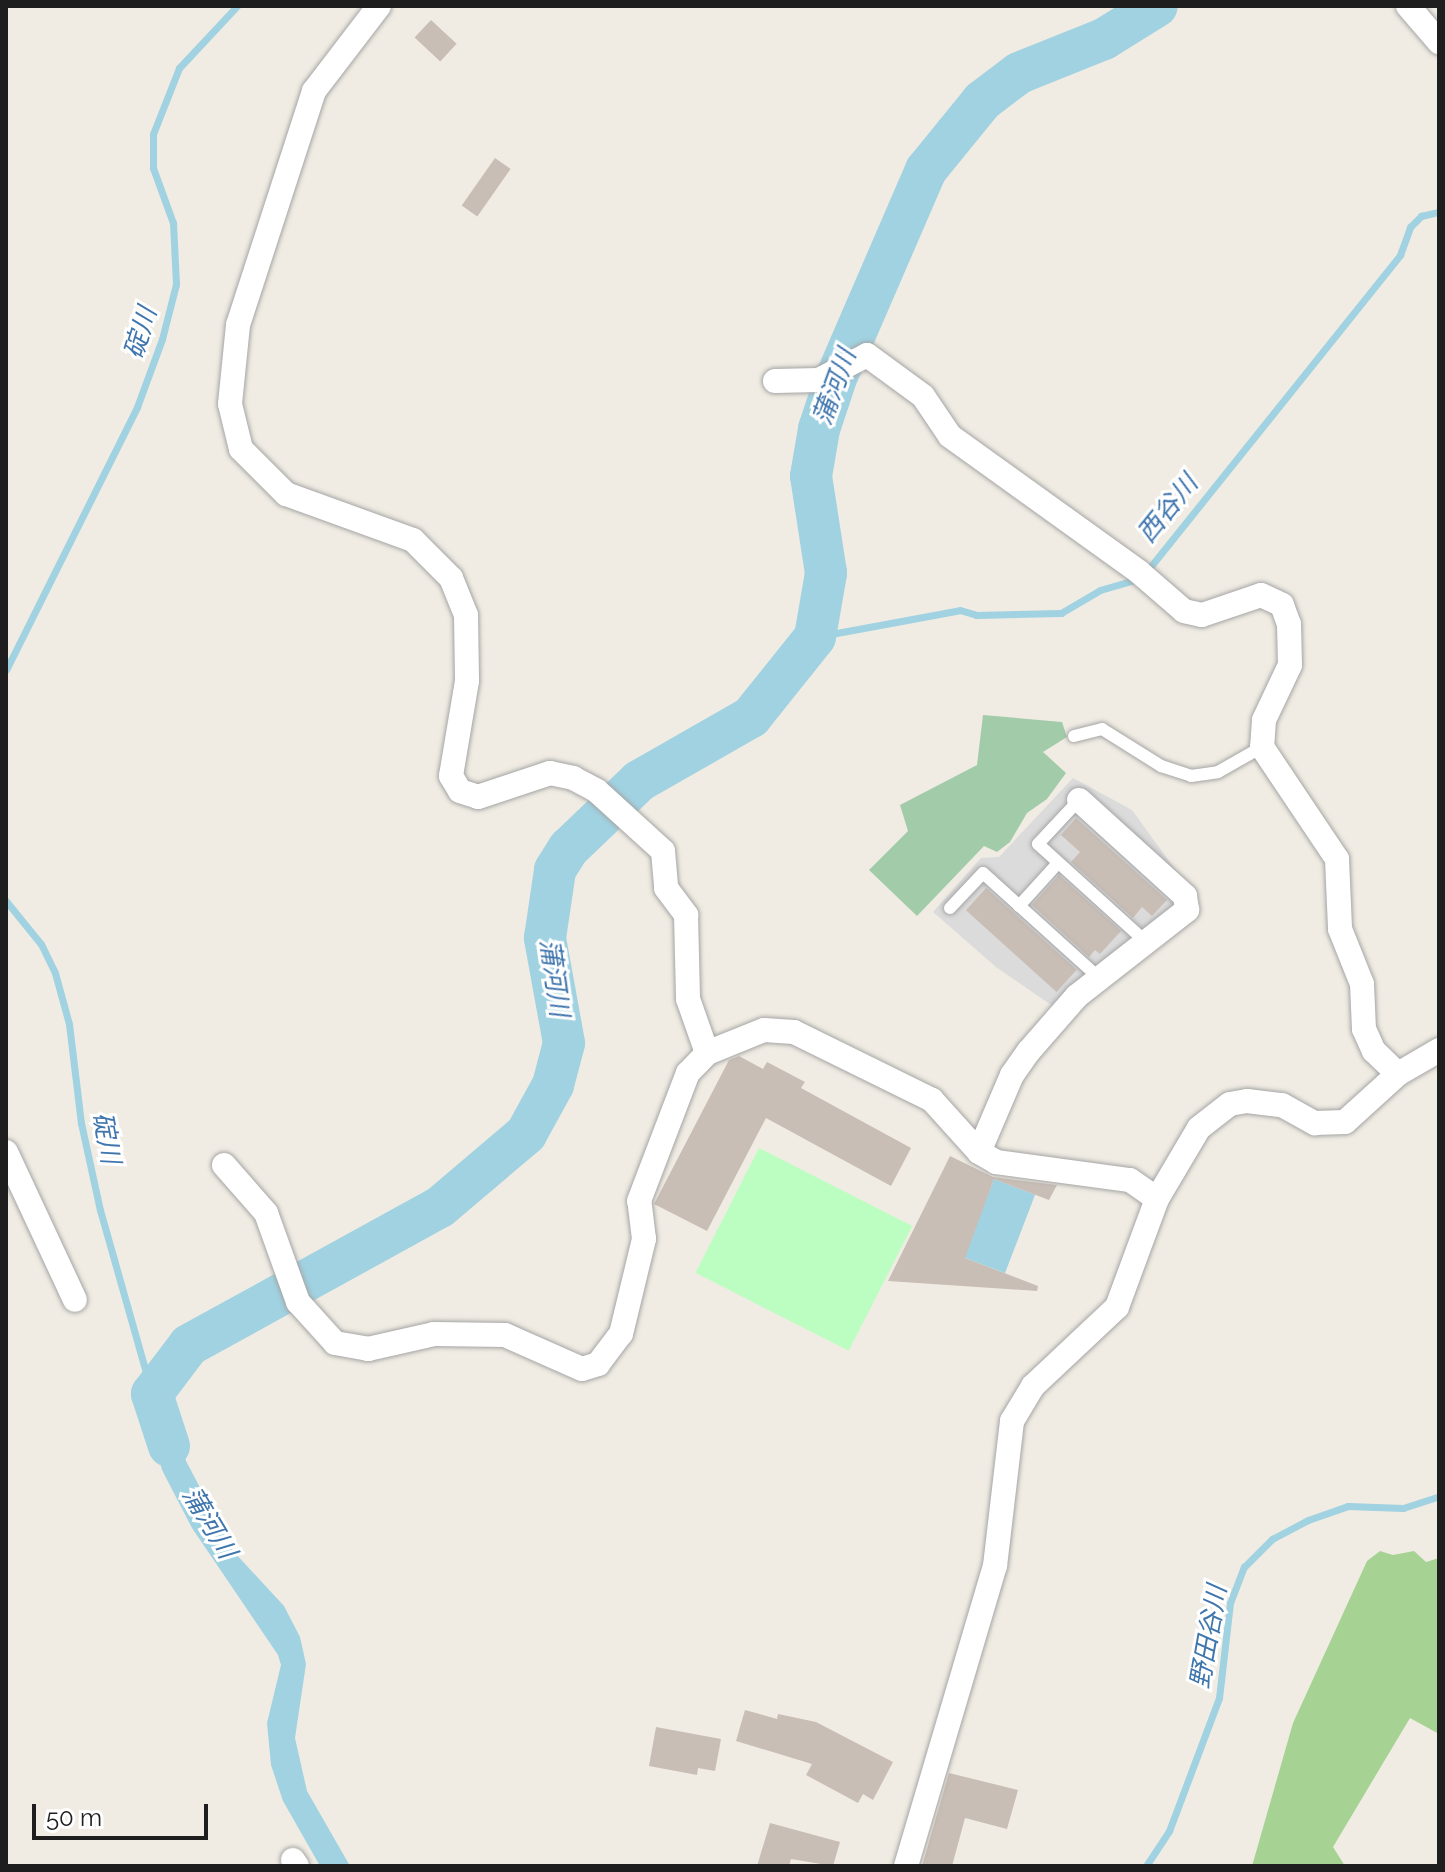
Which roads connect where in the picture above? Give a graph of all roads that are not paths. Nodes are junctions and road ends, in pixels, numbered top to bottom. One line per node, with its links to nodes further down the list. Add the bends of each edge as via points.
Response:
1 (379, 6): 14 (street, via 314,91 238,325 230,404 241,449 286,494 413,540 451,578 466,615 467,681 451,776 460,791 478,797 550,773 597,791 663,851 666,888 686,915 688,999)
2 (1408, 6): 3 (street)
3 (1439, 42)
4 (775, 381): 6 (street, via 819,380 867,355 923,396 950,436 1142,574 1184,611 1202,615 1261,595 1282,605 1289,624 1290,665 1264,720)
5 (1074, 736): 6 (lane, via 1102,729 1161,766 1191,776 1218,772)
6 (1262, 747): 15 (street, via 1337,859 1340,929 1362,984 1364,1029 1374,1051)
7 (1079, 800): 8 (lane, via 1038,844); 11 (street, via 1185,896 1182,917)
8 (1058, 863): 9 (lane); 11 (lane)
9 (1019, 906): 10 (lane, via 983,873); 12 (lane)
10 (950, 908)
11 (1147, 943): 12 (street)
12 (1098, 977): 17 (street, via 1012,1075)
13 (1439, 1050): 15 (street)
14 (707, 1053): 17 (street, via 764,1030 794,1032 932,1100); 18 (street, via 688,1073 639,1201 644,1239 621,1334 598,1364 582,1369 505,1335 434,1334 368,1349 335,1343 298,1302 266,1213)
15 (1398, 1074): 19 (street, via 1360,1112 1332,1125 1264,1101 1230,1104 1199,1128)
16 (6, 1152): 20 (street)
17 (979, 1152): 19 (street, via 996,1162 1130,1180)
18 (224, 1165)
19 (1157, 1199): 21 (street, via 1117,1307 1033,1386 1012,1421 995,1566)
20 (75, 1300)
21 (906, 1866)

